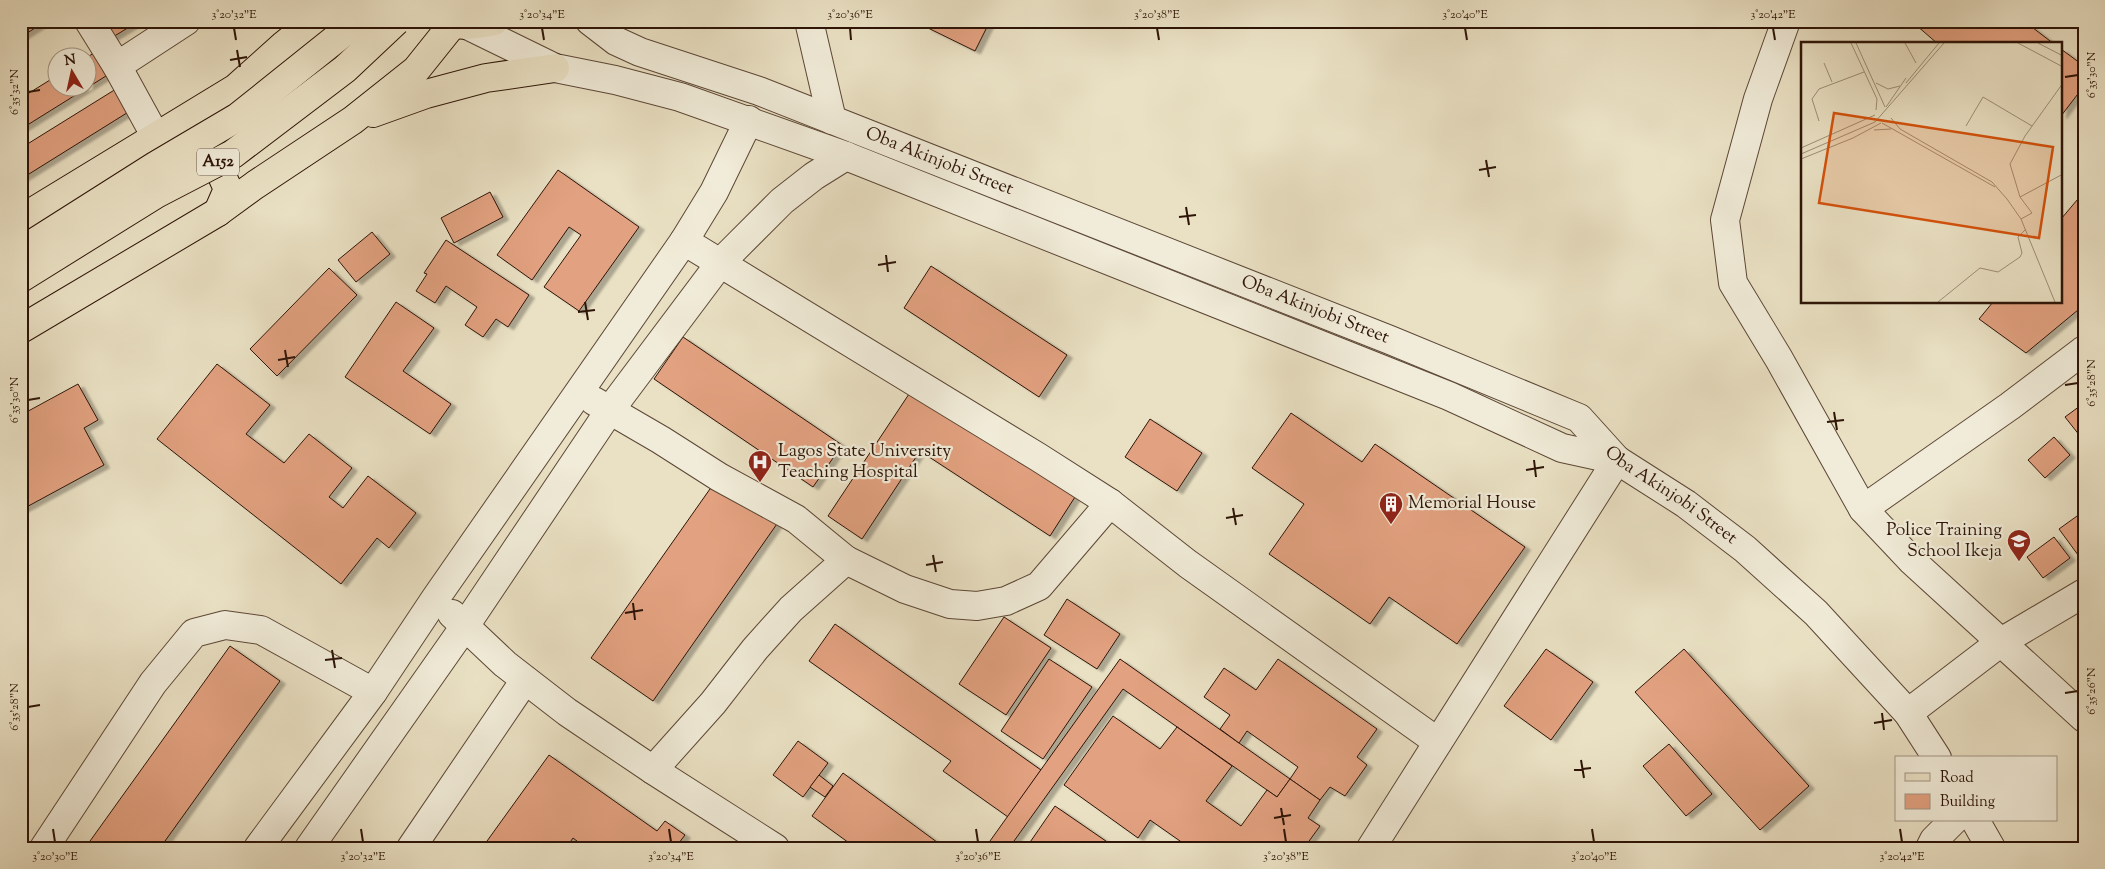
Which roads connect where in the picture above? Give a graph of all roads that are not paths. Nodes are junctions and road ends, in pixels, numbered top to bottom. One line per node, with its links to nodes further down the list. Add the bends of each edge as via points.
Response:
1 (89, 21): 10 (street)
2 (186, 21): 10 (street)
3 (314, 21): 15 (main road, via 236,88)
4 (358, 21): 20 (main road, A152, bridge, via 238,117)
5 (396, 21): 22 (main road, A152, bridge, via 346,69 233,154 156,194)
6 (590, 21): 14 (street, Oba Akinjobi Street, via 616,41 640,52 759,91)
7 (809, 21): 14 (street)
8 (1786, 21): 29 (street, via 1758,99 1725,220 1733,283)
9 (464, 23): 11 (street); 12 (main road, via 416,70)
10 (117, 66): 15 (street)
11 (555, 68): 12 (main road, via 486,78 426,94); 13 (street, via 680,96)
12 (353, 120): 17 (main road)
13 (749, 120): 16 (street); 19 (street, via 714,192)
14 (832, 120): 27 (street, Oba Akinjobi Street, via 1579,418)
15 (161, 134): 17 (main road, via 195,142 218,168 228,189); 18 (main road)
16 (846, 156): 21 (street, via 782,201); 27 (street, via 1449,396 1562,448)
17 (218, 212): 23 (main road)
18 (21, 219)
19 (684, 240): 21 (street); 25 (street)
20 (21, 251)
21 (721, 262): 26 (street); 28 (street)
22 (21, 278)
23 (21, 329)
24 (2084, 350): 29 (street)
25 (580, 393): 26 (street); 32 (street)
26 (610, 410): 30 (street, via 719,477 796,519); 33 (street)
27 (1617, 460): 37 (street, Oba Akinjobi Street, via 1686,504 1745,549 1816,613); 39 (street)
28 (1110, 503): 30 (street, via 1039,586 1006,601 977,606 950,604 905,589); 39 (street, via 1188,564)
29 (1863, 509): 34 (street, via 1912,561)
30 (846, 560): 41 (street, via 791,609)
31 (2084, 593): 34 (street)
32 (436, 598): 33 (street); 36 (street)
33 (465, 626): 35 (street, via 504,664); 46 (street)
34 (2001, 642): 37 (street); 38 (street)
35 (526, 680): 41 (street); 47 (street)
36 (373, 692): 44 (street, via 261,630 225,625 194,633 153,683); 45 (street)
37 (1908, 713): 40 (street, Oba Akinjobi Street)
38 (2084, 718)
39 (1438, 742): 49 (street)
40 (1935, 756)
41 (653, 770): 48 (street)
42 (1952, 822): 50 (street)
43 (1976, 822): 51 (street)
44 (44, 848)
45 (258, 848)
46 (309, 848)
47 (411, 848)
48 (775, 848)
49 (1371, 848)
50 (1930, 848)
51 (1990, 848)

